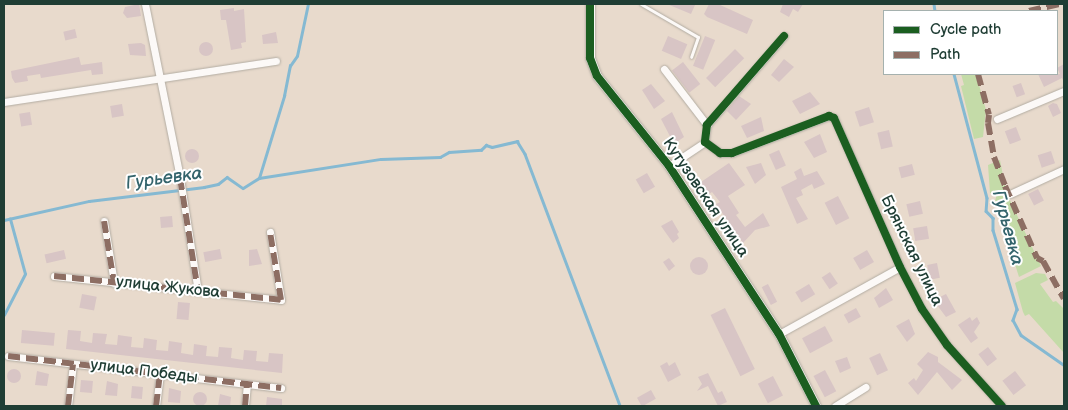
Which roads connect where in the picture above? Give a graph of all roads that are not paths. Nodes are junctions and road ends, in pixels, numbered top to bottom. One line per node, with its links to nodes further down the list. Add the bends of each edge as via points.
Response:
1 (145, 4): 21 (street, via 180,178)
2 (590, 4): 13 (street, Кутузовская улица, via 590,58 597,76)
3 (641, 4): 5 (lane, via 698,37)
4 (784, 36): 11 (street)
5 (691, 57)
6 (276, 61): 9 (street)
7 (664, 69): 11 (street)
8 (1064, 91): 10 (street)
9 (4, 102)
10 (997, 120)
11 (707, 125): 12 (street)
12 (705, 142): 13 (street); 18 (street, Брянская улица, via 720,152 732,153 829,116 834,118)
13 (669, 166): 22 (street, Кутузовская улица)
14 (1064, 169): 15 (street)
15 (1010, 194)
16 (104, 221): 20 (street)
17 (270, 232): 21 (street, улица Жукова, via 281,300)
18 (900, 267): 22 (street); 34 (street, Брянская улица, via 947,346)
19 (54, 276): 20 (street, улица Жукова)
20 (114, 283): 21 (street, улица Жукова)
21 (198, 292)
22 (779, 334): 32 (street, Кутузовская улица)
23 (8, 356): 24 (street, улица Победы)
24 (73, 364): 25 (street, улица Победы); 29 (street)
25 (160, 374): 26 (street, улица Победы); 30 (street)
26 (247, 384): 28 (street, улица Победы); 31 (street)
27 (866, 387): 33 (street)
28 (281, 388)
29 (68, 406)
30 (156, 406)
31 (245, 406)
32 (816, 406)
33 (835, 406)
34 (1002, 406)

